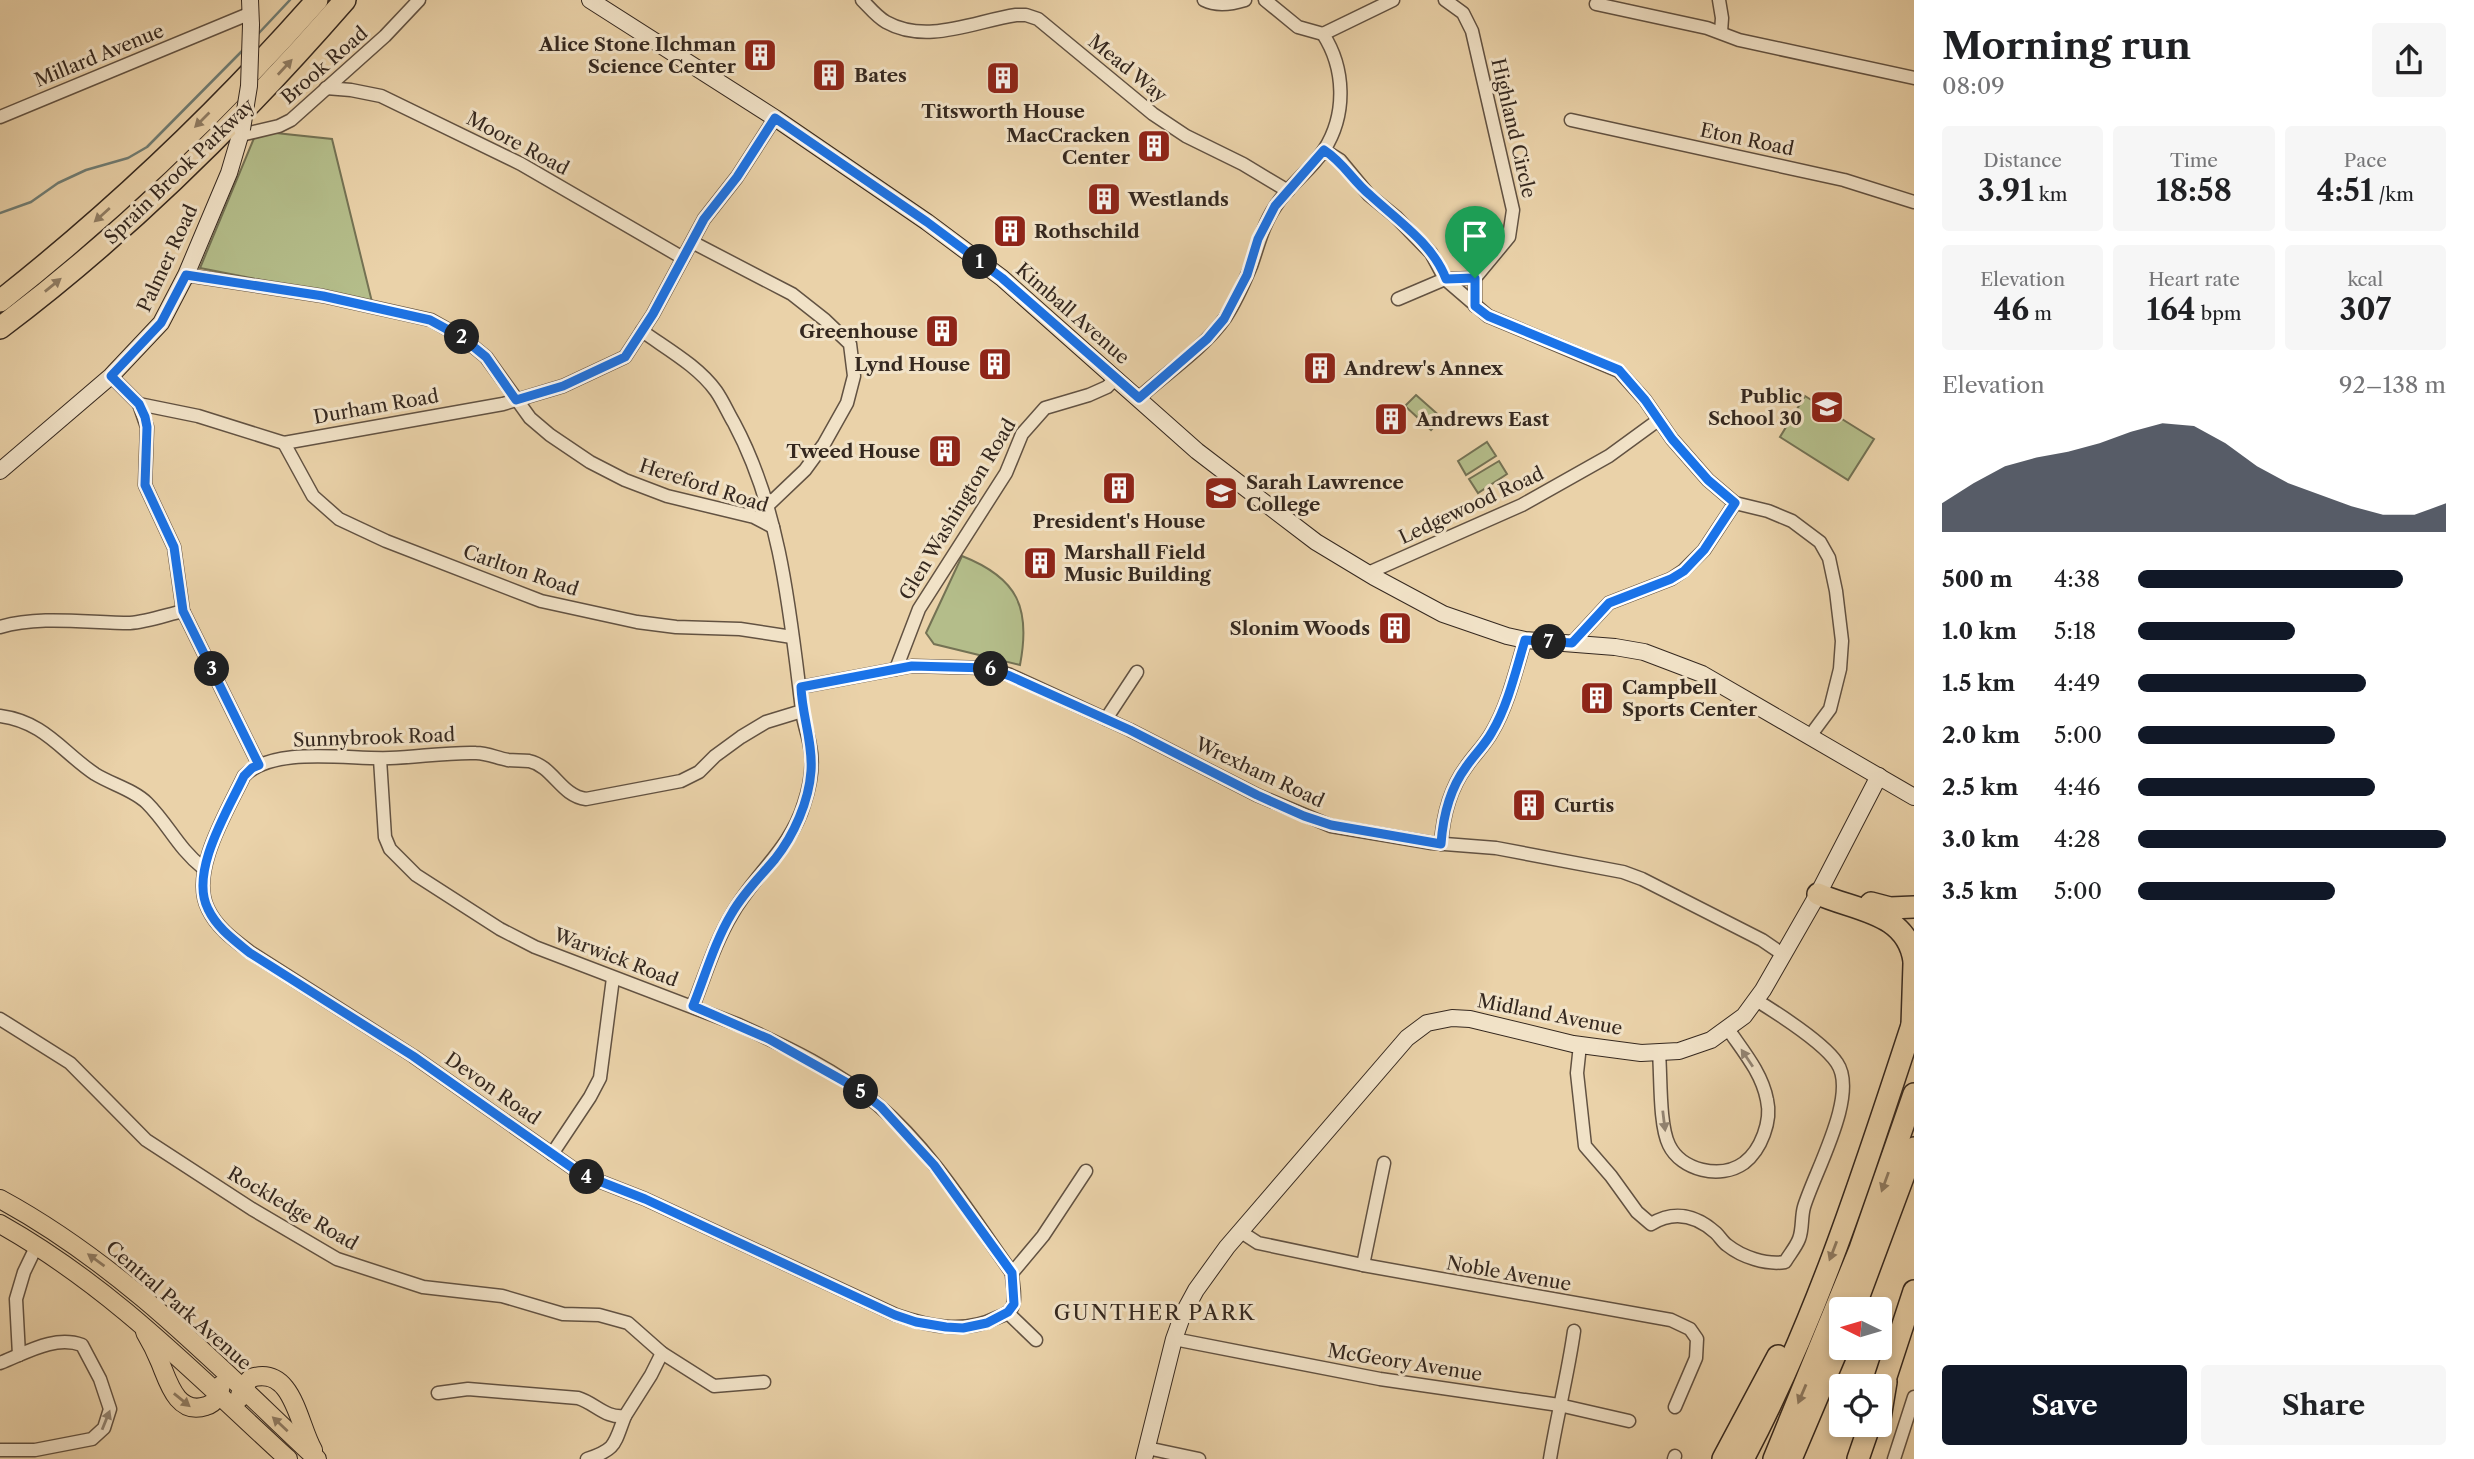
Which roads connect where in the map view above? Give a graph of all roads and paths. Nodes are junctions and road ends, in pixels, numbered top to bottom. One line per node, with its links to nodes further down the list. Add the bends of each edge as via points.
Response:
1 (317, 0): 33 (highway, Sprain Brook Parkway, one-way to 33, via 161,160)
2 (345, 0): 35 (highway, Sprain Brook Parkway, one-way to 2, via 193,160)
3 (419, 0): 17 (street, Brook Road)
4 (590, 0): 19 (street, Kimball Avenue)
5 (862, 0): 25 (street, Mead Way, via 886,22 918,31 936,32 1016,15 1038,19 1153,114)
6 (1204, 0): 7 (street, via 1226,4)
7 (1245, 0)
8 (1265, 0): 15 (street, via 1298,27)
9 (1393, 0): 15 (street)
10 (1445, 0): 30 (street, Highland Circle, via 1463,13 1472,31 1513,210 1509,237)
11 (1718, 0): 14 (street)
12 (1596, 4): 14 (street)
13 (251, 13): 18 (street, Millard Avenue); 22 (street, Palmer Road, bridge, via 250,86)
14 (1721, 32): 16 (street, via 1739,40)
15 (1323, 34): 21 (street, via 1333,50 1341,85)
16 (1914, 78)
17 (326, 88): 22 (street, Brook Road, via 291,120); 28 (street, Moore Road, via 381,96 521,164)
18 (0, 117)
19 (775, 118): 27 (street, Durham Road); 38 (street, Kimball Avenue, via 1002,278)
20 (1571, 120): 26 (street, Eton Road, via 1844,180)
21 (1334, 129): 23 (street); 24 (street)
22 (241, 132): 29 (street, Palmer Road, via 229,173)
23 (1324, 150): 24 (street); 25 (street)
24 (1340, 160): 31 (street, via 1369,195 1431,253)
25 (1289, 191): 39 (street, via 1275,206 1258,239 1247,275 1224,319)
26 (1914, 202)
27 (692, 242): 28 (street, Durham Road); 46 (street, via 792,294 850,344 854,376 847,403 806,470)
28 (684, 258): 36 (street, Durham Road)
29 (186, 275): 37 (street, Palmer Road, via 161,323); 40 (street, Hereford Road, via 323,296 430,320 486,357)
30 (1475, 278): 31 (street); 34 (street)
31 (1446, 279): 32 (street); 34 (street)
32 (1398, 299)
33 (0, 301)
34 (1475, 306): 42 (street, via 1488,316 1619,370)
35 (0, 328)
36 (642, 331): 40 (street, Durham Road, via 625,357 563,386); 46 (street, via 705,376 718,393 751,457)
37 (111, 376): 41 (street); 44 (street, Palmer Road)
38 (1116, 377): 39 (street, Kimball Avenue); 55 (street, Glen Washington Road, via 1089,395 1045,408 1022,434 1006,473 919,608)
39 (1139, 398): 49 (street, Kimball Avenue, via 1239,484 1316,542)
40 (516, 400): 43 (street, Durham Road); 47 (street, Hereford Road, via 550,435 625,480 696,505)
41 (139, 404): 43 (street); 50 (street, via 147,427 145,485 174,547)
42 (1657, 421): 45 (street, via 1708,480); 49 (street, Ledgewood Road, via 1609,456 1522,505)
43 (291, 442): 52 (street, Carlton Road, via 291,458 313,496 340,519 386,541 541,601 637,622)
44 (0, 471)
45 (1735, 503): 54 (street, via 1684,571 1609,603); 61 (street, via 1792,521 1820,542 1829,558 1842,641 1840,669 1830,709)
46 (767, 506): 47 (street); 48 (street)
47 (754, 517): 48 (street, Hereford Road)
48 (773, 527): 52 (street)
49 (1368, 573): 53 (street, Kimball Avenue, via 1443,614)
50 (183, 611): 51 (street, via 133,623 75,621); 63 (street)
51 (0, 627)
52 (792, 637): 57 (street)
53 (1525, 640): 54 (street, Kimball Avenue); 66 (street, via 1492,732 1449,797)
54 (1572, 643): 61 (street, Kimball Avenue, via 1644,652 1671,661)
55 (897, 669): 57 (street, Wrexham Road); 60 (street, Wrexham Road, via 988,668)
56 (1137, 672): 60 (street)
57 (801, 687): 58 (street)
58 (802, 711): 62 (street, Sunnybrook Road, via 766,722 699,772 681,780 586,799 577,798 531,761 480,753); 74 (street, via 811,750 804,804 777,857 730,915)
59 (0, 716): 67 (street, via 50,736 95,774 146,801 186,854)
60 (1106, 719): 66 (street, Wrexham Road, via 1304,816)
61 (1810, 736): 64 (street, Kimball Avenue)
62 (380, 759): 63 (street, Sunnybrook Road, via 300,757); 72 (street, Warwick Road, via 385,837 401,862 500,929)
63 (259, 765): 67 (street, Devon Road, via 244,776)
64 (1880, 776): 65 (street, Kimball Avenue); 68 (street, Midland Avenue)
65 (1914, 797)
66 (1441, 844): 70 (street, Wrexham Road, via 1496,848 1642,878)
67 (203, 868): 82 (street, Devon Road, via 207,907 228,935)
68 (1821, 889): 69 (highway, via 1881,906); 70 (street, Midland Avenue); 71 (highway, via 1892,922 1907,937)
69 (1914, 907)
70 (1784, 955): 73 (street, Midland Avenue)
71 (1914, 962): 76 (highway)
72 (613, 978): 74 (street, Warwick Road); 82 (street, via 600,1078)
73 (1756, 1000): 77 (street, Midland Avenue); 78 (street, via 1826,1050 1844,1082 1829,1148 1803,1209 1799,1239 1785,1262 1747,1257 1696,1218 1671,1215 1651,1224 1637,1212 1585,1146 1577,1073)
74 (693, 1006): 90 (street, Warwick Road, via 769,1039 881,1107 934,1165)
75 (0, 1019): 99 (street, Rockledge Road, via 70,1063 146,1140 337,1259 423,1287 502,1296 563,1314 599,1315 628,1323)
76 (1913, 1022): 91 (highway, one-way to 91)
77 (1728, 1029): 79 (street, Midland Avenue, via 1701,1045); 79 (street, one-way to 77, via 1668,1144 1689,1166 1730,1169 1743,1163 1762,1139 1768,1101 1757,1073)
78 (1580, 1045): 79 (street, Midland Avenue); 87 (street, Midland Avenue, via 1470,1019 1427,1023 1394,1051)
79 (1659, 1054)
80 (1914, 1094): 129 (highway, one-way to 129, via 1860,1249)
81 (1914, 1148): 93 (highway)
82 (552, 1154): 94 (street, Devon Road, via 581,1174 895,1315 963,1328)
83 (1384, 1163): 89 (street)
84 (1086, 1171): 90 (street)
85 (0, 1199): 105 (main road, Central Park Avenue, one-way to 85, via 112,1272)
86 (0, 1224): 88 (main road, Central Park Avenue)
87 (1241, 1231): 89 (street, Noble Avenue, via 1258,1243); 97 (street, Midland Avenue, via 1196,1290)
88 (37, 1245): 95 (main road, Central Park Avenue); 100 (street, via 16,1299)
89 (1363, 1265): 114 (street, Noble Avenue, via 1671,1320 1690,1329 1697,1339 1696,1358)
90 (1012, 1273): 94 (street, via 1014,1304)
91 (1823, 1279): 127 (highway); 128 (highway)
92 (1914, 1291): 104 (highway)
93 (1859, 1297)
94 (1008, 1312): 98 (street)
95 (138, 1320): 111 (main road, Central Park Avenue); 111 (main road, one-way to 111, via 179,1401 198,1408 210,1405)
96 (1574, 1331): 113 (street, via 1567,1384)
97 (1174, 1339): 113 (street, McGeory Avenue, via 1380,1379); 121 (street, Midland Avenue)
98 (1036, 1340)
99 (662, 1353): 108 (street, Rockledge Road, via 715,1386); 115 (street)
100 (19, 1355): 103 (street); 120 (street, one-way to 100, via 35,1450 92,1439 104,1428 110,1409 82,1345 69,1340 53,1342)
101 (1833, 1360): 130 (highway)
102 (1839, 1360): 131 (highway)
103 (0, 1363)
104 (1889, 1367): 106 (highway); 107 (highway)
105 (221, 1368): 109 (main road, Central Park Avenue); 111 (main road)
106 (1887, 1374)
107 (1888, 1374)
108 (764, 1382)
109 (242, 1388): 116 (main road); 123 (main road, Central Park Avenue, one-way to 109); 123 (main road, via 260,1376 282,1382)
110 (438, 1393): 115 (street, via 468,1390 578,1398 607,1415)
111 (219, 1395): 116 (main road, Central Park Avenue)
112 (1914, 1397): 134 (street)
113 (1559, 1405): 117 (street, McGeory Avenue); 126 (street)
114 (1675, 1407)
115 (625, 1416): 124 (street, via 614,1445)
116 (242, 1417): 122 (main road, Central Park Avenue)
117 (1629, 1421)
118 (1866, 1437): 132 (highway)
119 (1873, 1437): 133 (highway)
120 (0, 1450)
121 (1145, 1453): 125 (street)
122 (288, 1459)
123 (318, 1459)
124 (587, 1459)
125 (1199, 1459)
126 (1550, 1459)
127 (1723, 1459)
128 (1743, 1459)
129 (1774, 1459)
130 (1791, 1459)
131 (1803, 1459)
132 (1858, 1459)
133 (1867, 1459)
134 (1894, 1459)

